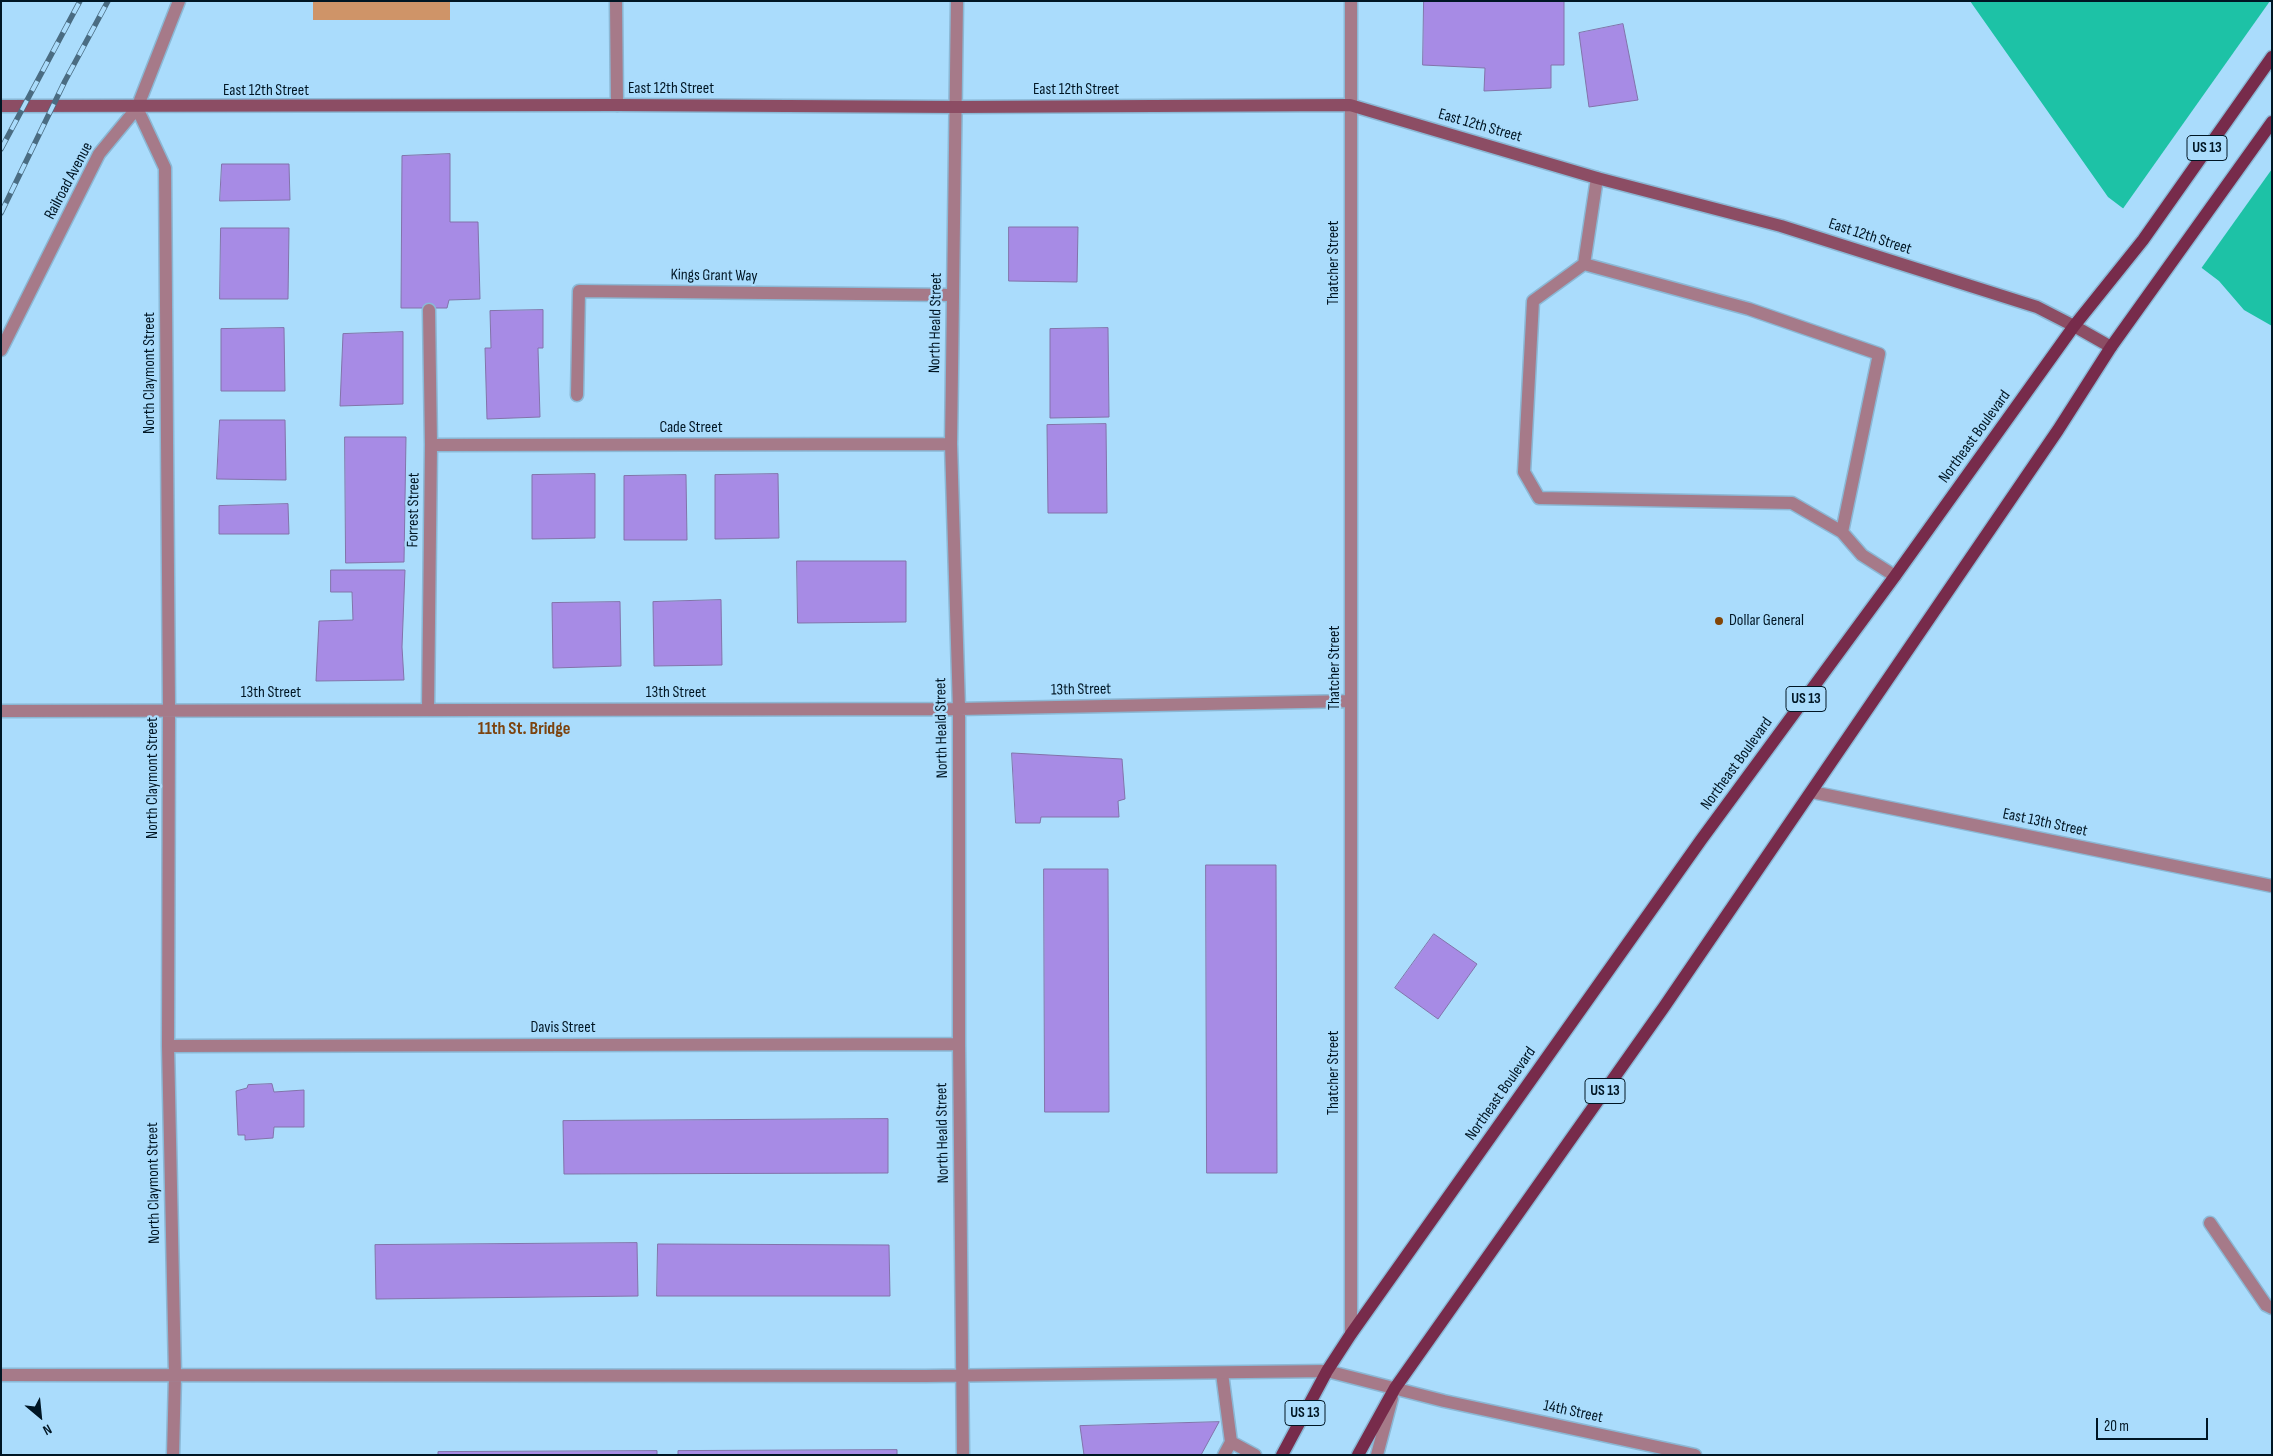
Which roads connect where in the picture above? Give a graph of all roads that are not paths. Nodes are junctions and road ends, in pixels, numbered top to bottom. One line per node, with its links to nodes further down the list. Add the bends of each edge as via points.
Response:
1 (179, 1): 10 (street, Railroad Avenue)
2 (616, 1): 6 (street)
3 (957, 1): 9 (street, North Heald Street)
4 (1350, 1): 7 (street, Thatcher Street)
5 (2272, 57): 16 (main road, Northeast Boulevard / US 13, via 2143,240)
6 (617, 105): 9 (main road, East 12th Street); 10 (main road, East 12th Street)
7 (1350, 105): 9 (main road, East 12th Street); 12 (main road, East 12th Street); 24 (street, Thatcher Street)
8 (1, 106): 10 (main road, East 12th Street)
9 (957, 107): 14 (street, North Heald Street)
10 (137, 108): 18 (street, Railroad Avenue, via 99,154); 25 (street, North Claymont Street, via 165,168)
11 (2272, 122): 17 (main road, US 13)
12 (1596, 178): 13 (street); 16 (main road, East 12th Street, via 1780,226 2037,308)
13 (1584, 264): 22 (street, via 1749,309 1879,354); 22 (street, via 1533,301 1524,472 1539,498 1792,503)
14 (952, 295): 19 (street, Kings Grant Way, via 579,291); 20 (street, North Heald Street)
15 (429, 310): 21 (street, Forrest Street)
16 (2074, 326): 17 (main road, East 12th Street); 23 (main road, Northeast Boulevard / US 13)
17 (2111, 347): 29 (main road, US 13)
18 (1, 350)
19 (577, 395)
20 (951, 444): 21 (street, Cade Street); 27 (street, North Heald Street)
21 (431, 445): 26 (street, Forrest Street)
22 (1842, 532): 23 (street, via 1862,555)
23 (1896, 576): 35 (main road, Northeast Boulevard / US 13, via 1701,840)
24 (1351, 701): 27 (street, 13th Street); 35 (street, Thatcher Street)
25 (169, 709): 26 (street, 13th Street); 28 (street, 13th Street); 32 (street, North Claymont Street)
26 (428, 709): 27 (street, 13th Street)
27 (959, 709): 31 (street, North Heald Street)
28 (1, 710)
29 (1812, 792): 30 (street, East 13th Street); 41 (main road, US 13, via 1664,1008)
30 (2272, 886)
31 (958, 1044): 32 (street, Davis Street); 40 (street, North Heald Street)
32 (168, 1046): 39 (street, North Claymont Street)
33 (2210, 1223): 34 (street)
34 (2272, 1308)
35 (1351, 1334): 36 (main road, Northeast Boulevard / US 13)
36 (1327, 1371): 37 (street, 14th Street); 41 (street, 14th Street); 47 (main road, Northeast Boulevard / US 13)
37 (1222, 1373): 40 (street, 14th Street); 42 (street)
38 (1, 1374): 39 (street, 14th Street)
39 (174, 1375): 40 (street, 14th Street); 43 (street, North Claymont Street)
40 (962, 1375): 44 (street, North Heald Street)
41 (1395, 1388): 48 (main road, US 13); 49 (street); 50 (street, 14th Street)
42 (1231, 1442): 45 (street); 46 (street)
43 (173, 1455)
44 (963, 1455)
45 (1224, 1455)
46 (1255, 1455)
47 (1282, 1455)
48 (1358, 1455)
49 (1377, 1455)
50 (1695, 1455)

